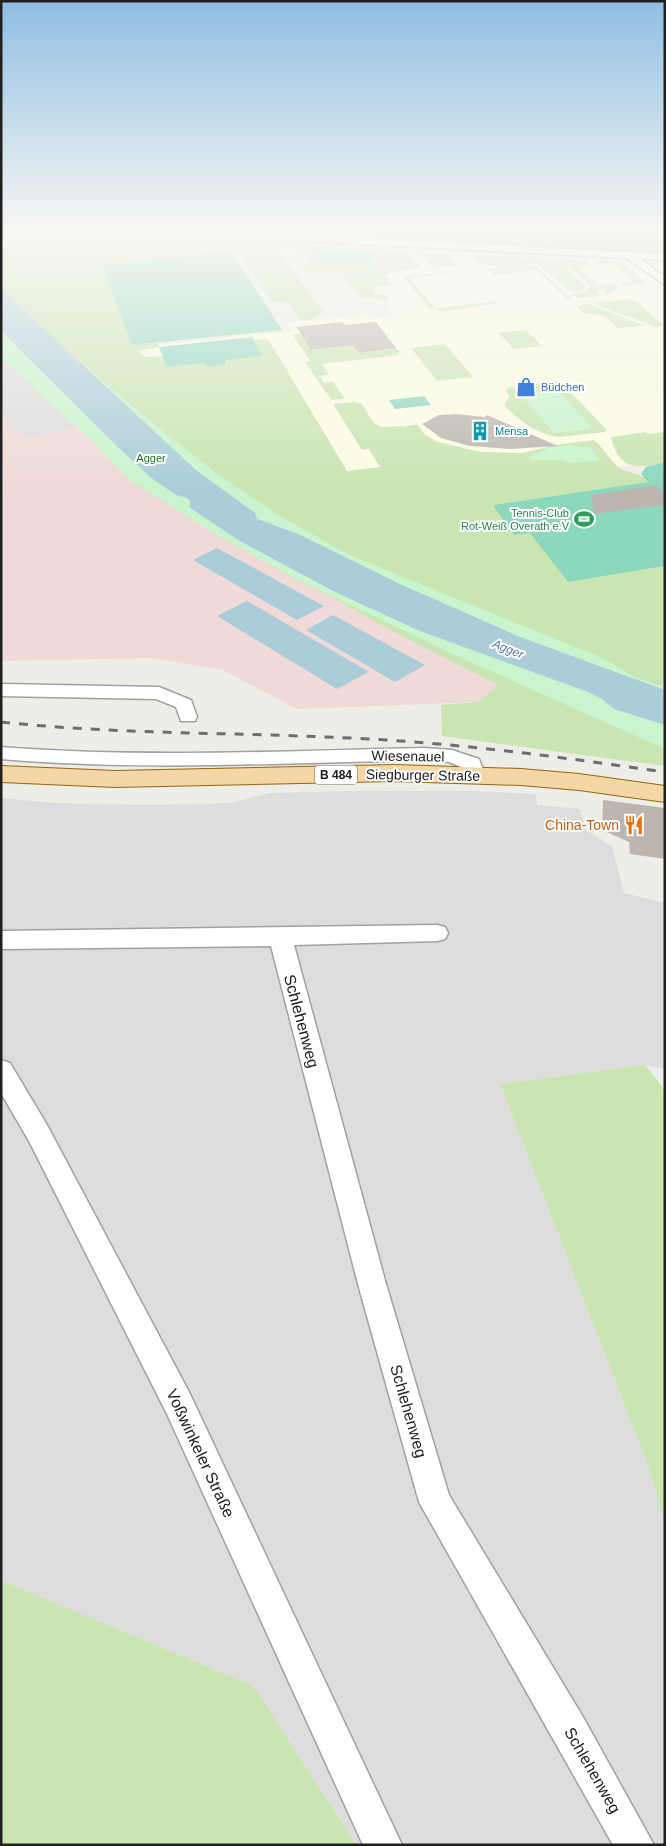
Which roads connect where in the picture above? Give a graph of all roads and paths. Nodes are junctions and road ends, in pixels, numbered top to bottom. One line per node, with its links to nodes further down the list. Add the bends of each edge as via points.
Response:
1 (1, 690): 2 (street, via 159,694 184,704)
2 (188, 718)
3 (1, 753): 5 (street, Wiesenauel, via 74,758 181,750 424,754 452,756 472,764)
4 (1, 774): 5 (main road, Siegburger Straße / B 484, via 115,779 395,773)
5 (475, 775): 6 (main road, Siegburger Straße / B 484, via 579,782)
6 (665, 794)
7 (438, 933): 8 (street)
8 (280, 937): 9 (street); 12 (street, Schlehenweg, via 372,1284 435,1502)
9 (1, 940)
10 (1, 1070): 11 (street, Voßwinkeler Straße, via 38,1133 178,1403)
11 (383, 1845)
12 (635, 1845)

